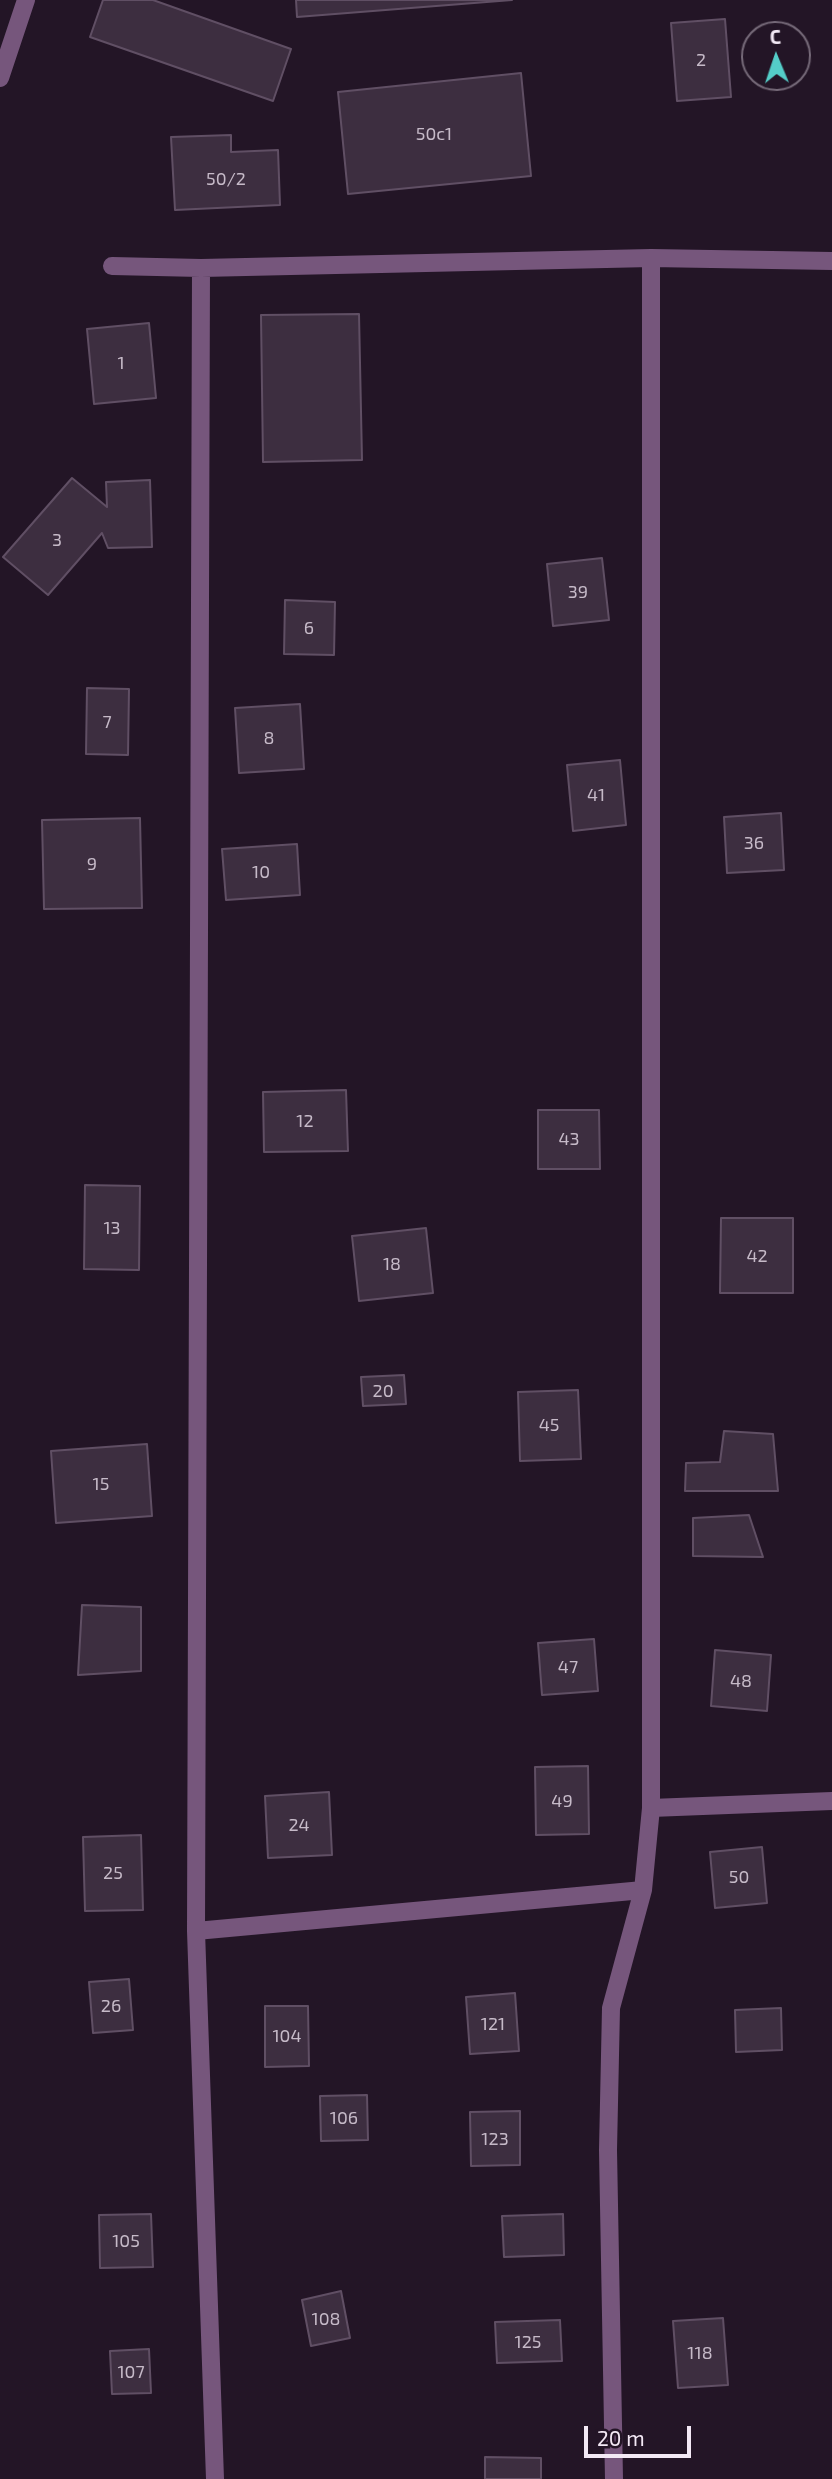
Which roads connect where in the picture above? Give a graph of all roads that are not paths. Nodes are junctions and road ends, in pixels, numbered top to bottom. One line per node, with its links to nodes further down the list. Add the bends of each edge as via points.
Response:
1 (26, 0): 2 (street)
2 (0, 78)
3 (651, 258): 4 (street); 6 (street); 8 (street)
4 (832, 261)
5 (112, 266): 6 (street)
6 (201, 268): 10 (street)
7 (832, 1801): 8 (street)
8 (652, 1808): 9 (street)
9 (643, 1890): 10 (street); 12 (street, via 611,2008 608,2150)
10 (196, 1931): 11 (street)
11 (215, 2479)
12 (614, 2479)

